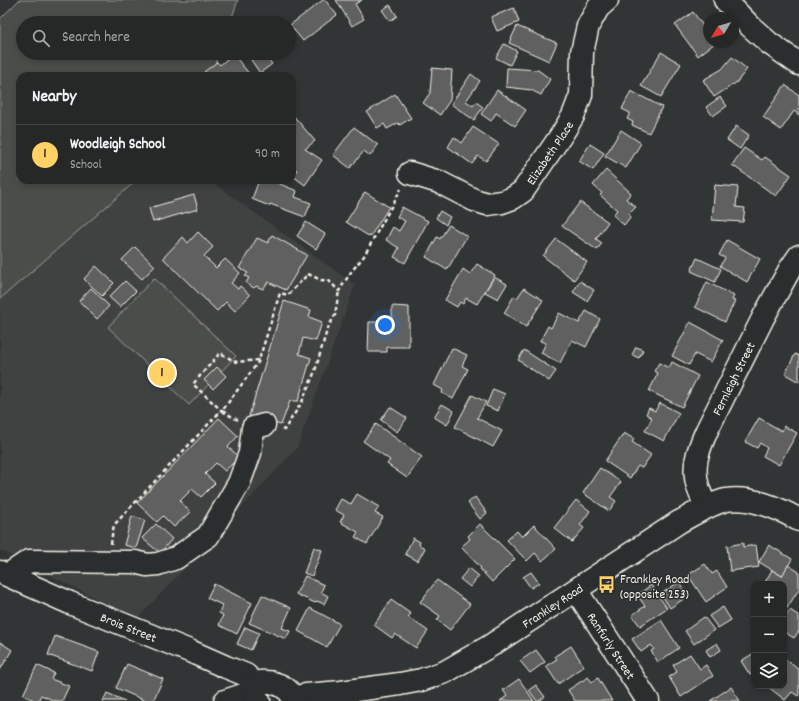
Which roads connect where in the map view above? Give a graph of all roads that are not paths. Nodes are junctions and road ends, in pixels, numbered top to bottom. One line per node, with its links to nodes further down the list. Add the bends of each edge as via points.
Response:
1 (725, 0): 3 (street, via 769,43)
2 (597, 2): 4 (street, Elizabeth Place, via 582,52 581,95 573,116 523,191 502,202 487,204 439,182)
3 (799, 64)
4 (410, 173)
5 (799, 256): 7 (street, Fernleigh Street, via 763,318 699,448 695,462 695,477 698,490)
6 (264, 425): 9 (street, via 253,428 250,453 239,483 208,536 176,558 146,565 135,562 29,561)
7 (707, 507): 8 (street, Frankley Road, via 726,500 742,499 771,507); 10 (street, Frankley Road, via 679,522)
8 (799, 520)
9 (4, 574): 11 (street, Brois Street, via 246,675)
10 (576, 590): 12 (street, Frankley Road, via 445,672 400,684 306,695); 14 (street, Ranfurly Street)
11 (255, 693): 12 (street, via 261,681 269,682 284,688); 13 (street)
12 (293, 699)
13 (225, 701)
14 (648, 701)

